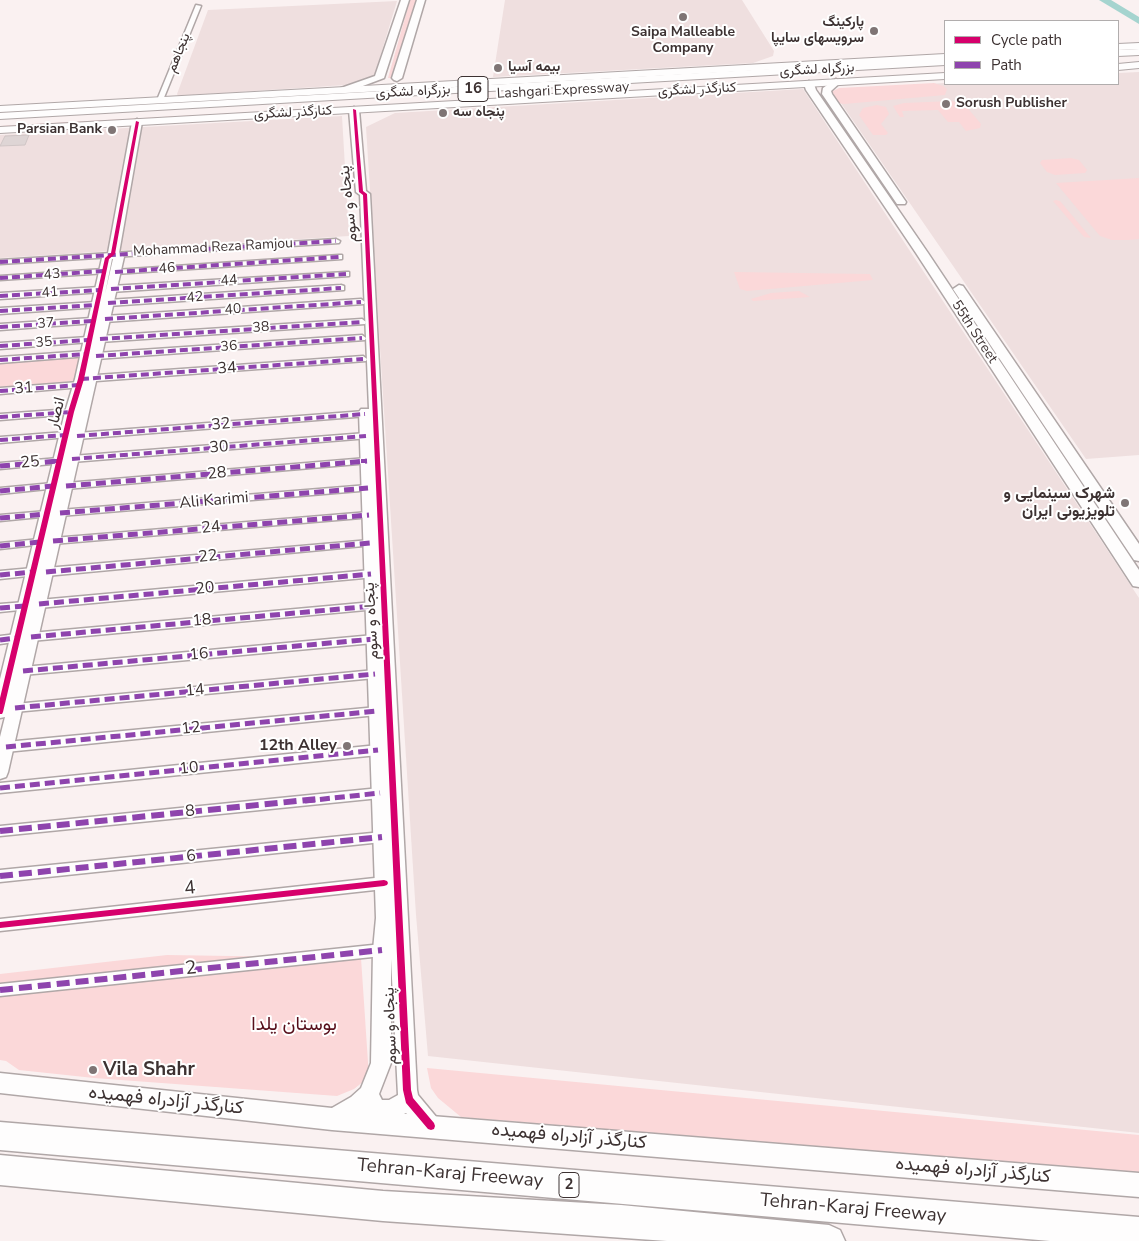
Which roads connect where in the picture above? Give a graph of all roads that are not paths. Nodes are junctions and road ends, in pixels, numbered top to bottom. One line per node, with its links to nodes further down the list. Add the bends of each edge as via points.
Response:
1 (406, 0): 17 (main road)
2 (421, 0): 18 (main road)
3 (198, 6): 25 (street, پنجاهم)
4 (1139, 46): 5 (main road)
5 (1119, 47)
6 (1139, 52): 7 (main road)
7 (1119, 53)
8 (944, 56): 14 (main road, کنارگذر لشگری)
9 (1139, 58): 10 (main road)
10 (1119, 59)
11 (944, 62): 19 (main road, بزرگراه لشگری / 16)
12 (1139, 66): 13 (main road)
13 (1119, 67)
14 (733, 68): 19 (main road); 20 (main road, کنارگذر لشگری)
15 (944, 68): 26 (main road, Lashgari Expressway / 16)
16 (944, 76): 21 (main road, کنارگذر لشگری)
17 (379, 78): 18 (main road, via 388,82); 23 (main road)
18 (397, 78): 20 (main road)
19 (616, 81): 29 (main road, بزرگراه لشگری / 16)
20 (424, 86): 23 (main road, کنارگذر لشگری)
21 (831, 87): 22 (main road, کنارگذر لشگری); 36 (main road, 55th Street)
22 (810, 88): 24 (main road, کنارگذر لشگری); 36 (main road, 55th Street)
23 (344, 90): 25 (main road, کنارگذر لشگری)
24 (602, 96): 26 (main road); 28 (main road, کنارگذر لشگری)
25 (160, 100): 27 (main road, کنارگذر لشگری)
26 (377, 102): 30 (main road, Lashgari Expressway / 16)
27 (0, 109)
28 (354, 110): 31 (main road, کنارگذر لشگری); 34 (street, پنجاه و سوم)
29 (0, 116)
30 (24, 121): 32 (main road)
31 (137, 122): 33 (main road, کنارگذر لشگری); 37 (street, انصار)
32 (0, 123)
33 (0, 130)
34 (361, 192): 46 (street, پنجاه و سوم, via 357,195); 103 (street, پنجاه و سوم, via 365,194)
35 (336, 241): 37 (street, Mohammad Reza Ramjou)
36 (928, 253): 78 (main road, 55th Street)
37 (113, 254): 39 (street, Mohammad Reza Ramjou); 40 (street, انصار, via 119,257)
38 (339, 257): 40 (street, 46)
39 (0, 262)
40 (110, 272): 42 (street, 43); 44 (street, انصار)
41 (346, 274): 44 (street, 44)
42 (0, 278)
43 (341, 288): 47 (street, 42)
44 (106, 289): 45 (street, 41); 47 (street, انصار)
45 (0, 296)
46 (361, 302): 49 (street, 40); 50 (street, پنجاه و سوم)
47 (102, 304): 48 (street, 42); 49 (street, انصار)
48 (0, 311)
49 (98, 320): 51 (street, 37); 53 (street, انصار)
50 (362, 322): 52 (street, پنجاه و سوم); 53 (street, 38)
51 (0, 327)
52 (362, 338): 55 (street, 36); 56 (street, پنجاه و سوم)
53 (94, 339): 54 (street, 35); 55 (street, انصار)
54 (0, 346)
55 (91, 355): 57 (street, 36); 58 (street, انصار)
56 (363, 359): 58 (street, 34); 61 (street, پنجاه و سوم)
57 (0, 360)
58 (83, 381): 59 (street, 31); 60 (street, انصار); 63 (street, انصار)
59 (0, 391)
60 (71, 412): 62 (street); 63 (street, انصار)
61 (365, 414): 63 (street, 32); 64 (street, پنجاه و سوم)
62 (0, 417)
63 (71, 436): 65 (street, 32); 66 (street, انصار)
64 (366, 436): 66 (street, 30); 67 (street, پنجاه و سوم)
65 (0, 440)
66 (66, 460): 68 (street, 25); 69 (street, انصار)
67 (367, 461): 69 (street, 28); 70 (street, پنجاه و سوم)
68 (0, 466)
69 (60, 486): 71 (street, 28); 72 (street, انصار)
70 (368, 488): 72 (street, Ali Karimi); 73 (street, پنجاه و سوم)
71 (0, 491)
72 (53, 513): 74 (street, Ali Karimi); 75 (street, انصار)
73 (369, 515): 75 (street, 24); 76 (street, پنجاه و سوم)
74 (0, 518)
75 (47, 542): 77 (street, 24); 79 (street, انصار)
76 (370, 543): 79 (street, 22); 80 (street, پنجاه و سوم)
77 (0, 546)
78 (1132, 555): 82 (main road, 55th Street)
79 (40, 572): 81 (street, 22); 83 (street, انصار)
80 (371, 574): 83 (street, 20); 84 (street, پنجاه و سوم)
81 (0, 575)
82 (1139, 582)
83 (32, 605): 85 (street, 20); 86 (street, انصار)
84 (372, 606): 86 (street, 18); 87 (street, پنجاه و سوم)
85 (0, 608)
86 (24, 638): 88 (street, 18); 89 (street, انصار)
87 (374, 639): 89 (street, 16); 90 (street, پنجاه و سوم)
88 (0, 640)
89 (11, 673): 91 (street, انصار); 92 (street, انصار)
90 (376, 674): 91 (street, 14); 93 (street, پنجاه و سوم)
91 (15, 708): 94 (street, انصار)
92 (0, 710)
93 (377, 711): 94 (street, 12); 95 (street, پنجاه و سوم)
94 (6, 748): 96 (street, انصار)
95 (378, 750): 97 (street, 10); 98 (street, پنجاه و سوم)
96 (0, 772)
97 (0, 788)
98 (380, 793): 99 (street, 8); 100 (street, پنجاه و سوم)
99 (0, 831)
100 (382, 837): 101 (street, 6); 102 (street, پنجاه و سوم)
101 (0, 876)
102 (384, 883): 103 (street, پنجاه و سوم); 104 (street, 4)
103 (392, 917): 105 (street, پنجاه و سوم); 109 (street, پنجاه و سوم)
104 (0, 925)
105 (382, 950): 106 (street, 2); 108 (street, پنجاه و سوم, via 381,1063)
106 (0, 990)
107 (0, 1083): 110 (main road, کنارگذر آزادراه فهمیده)
108 (369, 1094): 109 (street, via 371,1105 380,1110 391,1110); 110 (street)
109 (409, 1100): 111 (street)
110 (332, 1119): 111 (main road, کنارگذر آزادراه فهمیده)
111 (431, 1126): 114 (main road, کنارگذر آزادراه فهمیده)
112 (0, 1136): 115 (highway, Tehran-Karaj Freeway / 2)
113 (0, 1170): 116 (highway, Tehran-Karaj Freeway / 2, via 383,1206 621,1220)
114 (1139, 1185)
115 (1139, 1233)
116 (829, 1241)

